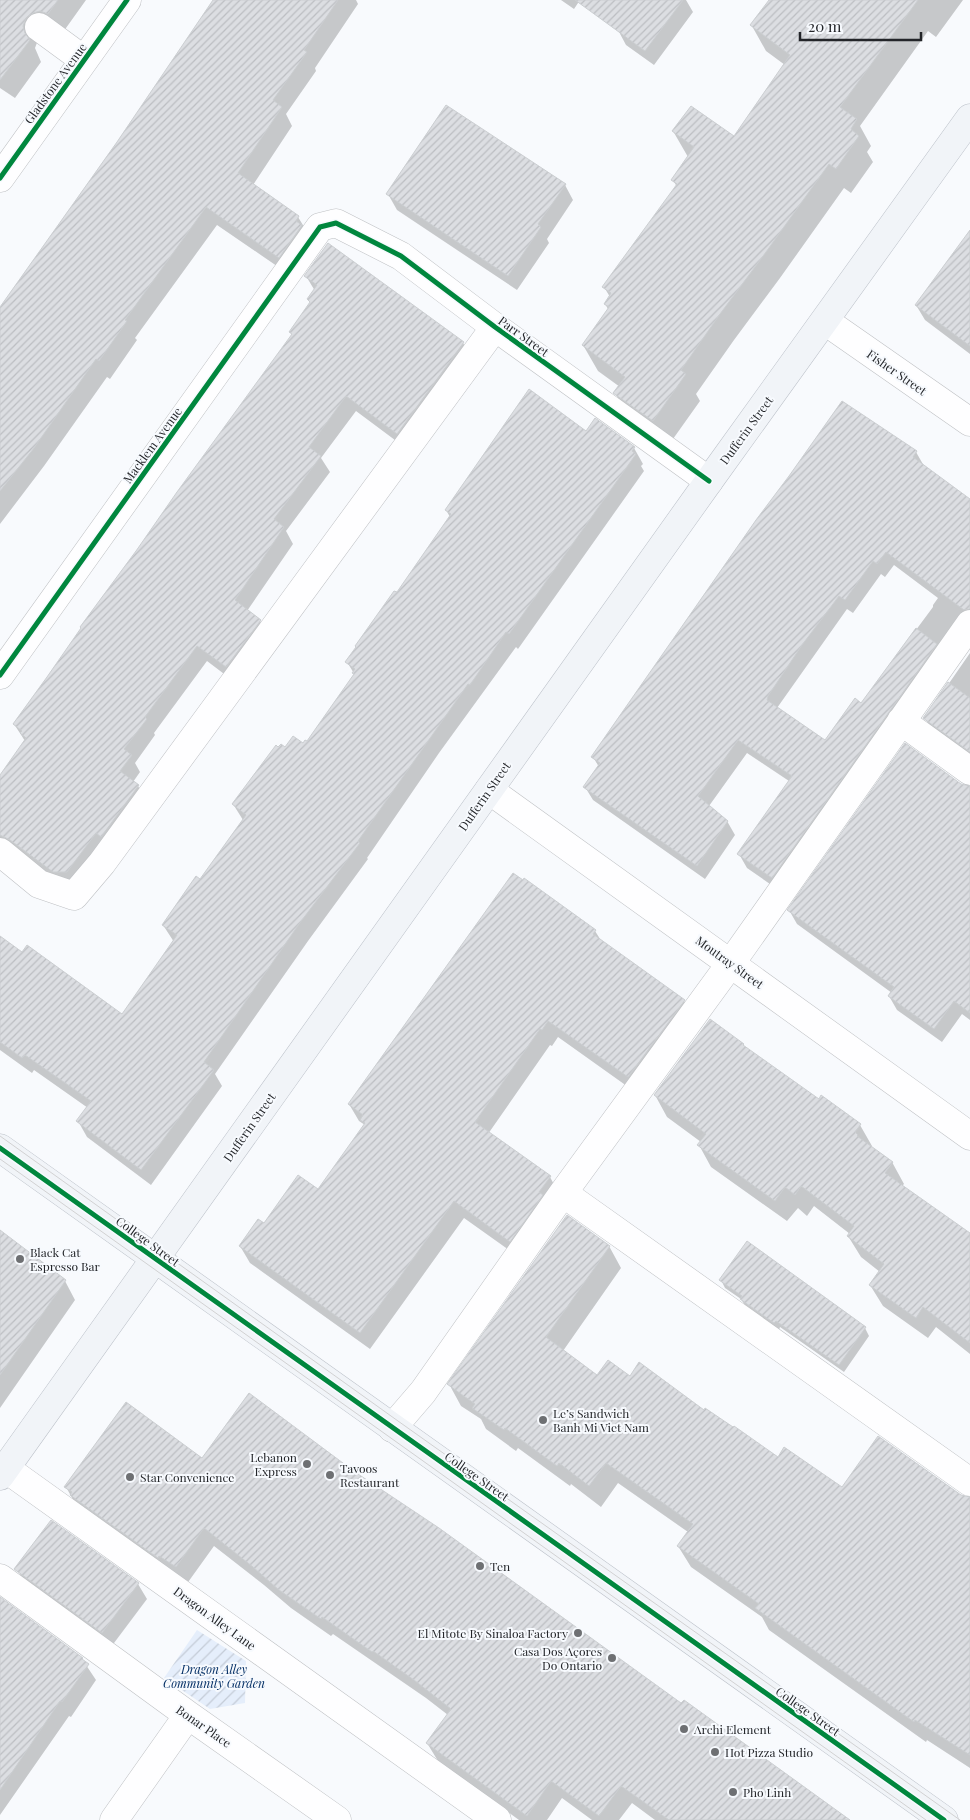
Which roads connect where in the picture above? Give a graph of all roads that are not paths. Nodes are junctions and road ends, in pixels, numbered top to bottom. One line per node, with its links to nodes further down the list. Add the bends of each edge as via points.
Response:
1 (127, 0): 3 (street, Gladstone Avenue)
2 (39, 27): 3 (street)
3 (84, 60): 5 (street, Gladstone Avenue)
4 (970, 118): 7 (main road, Dufferin Street)
5 (0, 178)
6 (320, 227): 8 (street, Parr Street, via 336,223 401,256); 12 (street, Macklem Avenue)
7 (825, 321): 9 (street, Fisher Street); 10 (main road, Dufferin Street)
8 (495, 327): 10 (street, Parr Street); 16 (street, via 102,863 74,896 39,884)
9 (970, 422)
10 (709, 482): 15 (main road, Dufferin Street)
11 (970, 624): 13 (street)
12 (0, 675)
13 (901, 721): 14 (street); 17 (street)
14 (970, 771)
15 (489, 790): 17 (street, Moutray Street); 21 (main road, Dufferin Street)
16 (0, 852)
17 (731, 963): 18 (street, Moutray Street); 20 (street)
18 (970, 1136)
19 (0, 1148): 21 (main road, College Street)
20 (563, 1193): 22 (street, via 423,1392); 24 (street)
21 (155, 1259): 22 (main road, College Street); 23 (main road, Dufferin Street)
22 (392, 1428): 30 (main road, College Street)
23 (3, 1472): 29 (street, Dragon Alley Lane)
24 (970, 1482)
25 (0, 1578): 26 (street, Bonar Place)
26 (188, 1715): 27 (street); 28 (street, Bonar Place)
27 (114, 1820)
28 (337, 1820)
29 (497, 1820)
30 (944, 1820)

